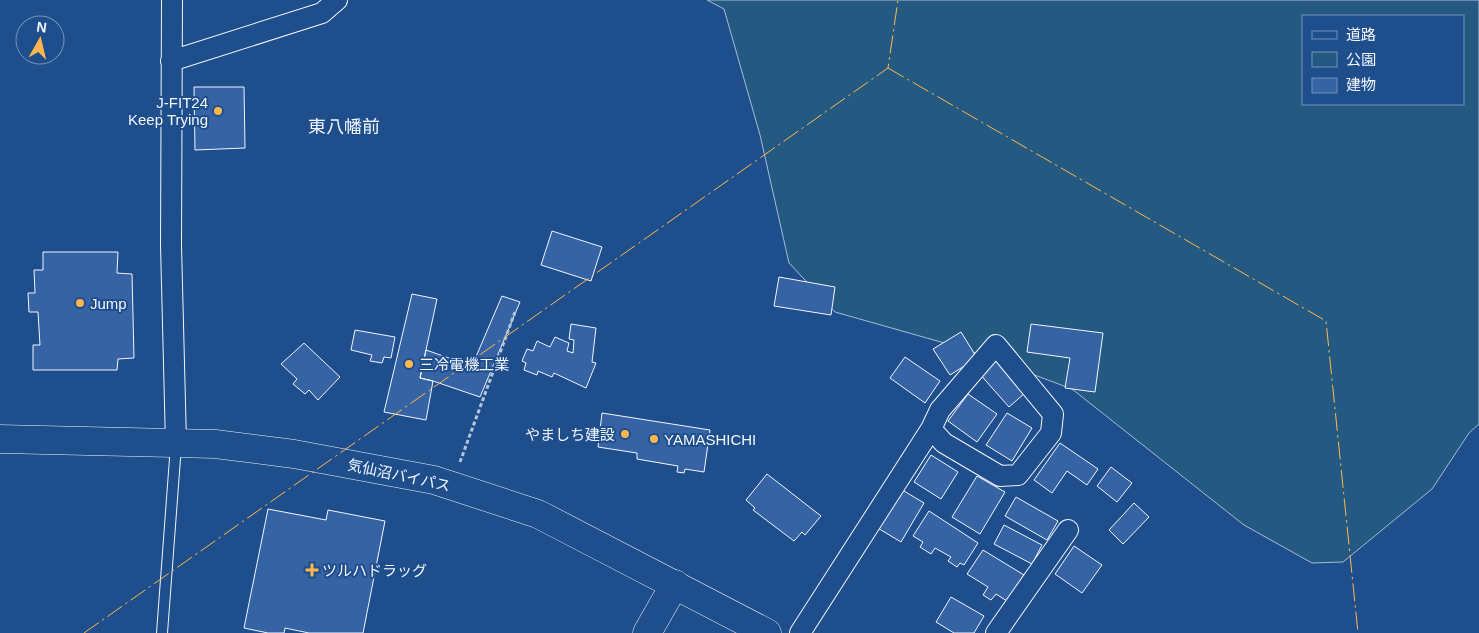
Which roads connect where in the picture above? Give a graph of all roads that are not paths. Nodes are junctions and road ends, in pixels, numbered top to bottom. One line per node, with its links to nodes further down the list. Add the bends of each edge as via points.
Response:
1 (172, 0): 3 (street)
2 (337, 0): 3 (street, via 322,13)
3 (171, 61): 6 (street)
4 (931, 429): 4 (street, via 940,410 996,345 1053,414 1051,433 1018,475 1000,476 944,443); 13 (street)
5 (0, 439): 6 (main road, 気仙沼バイパス)
6 (176, 443): 8 (main road, 気仙沼バイパス, via 215,444 294,454 434,480 538,514); 10 (lane)
7 (1068, 530): 9 (street)
8 (675, 584): 11 (main road); 12 (main road, 気仙沼バイパス)
9 (1006, 629)
10 (162, 633)
11 (647, 633)
12 (767, 633)
13 (800, 633)

